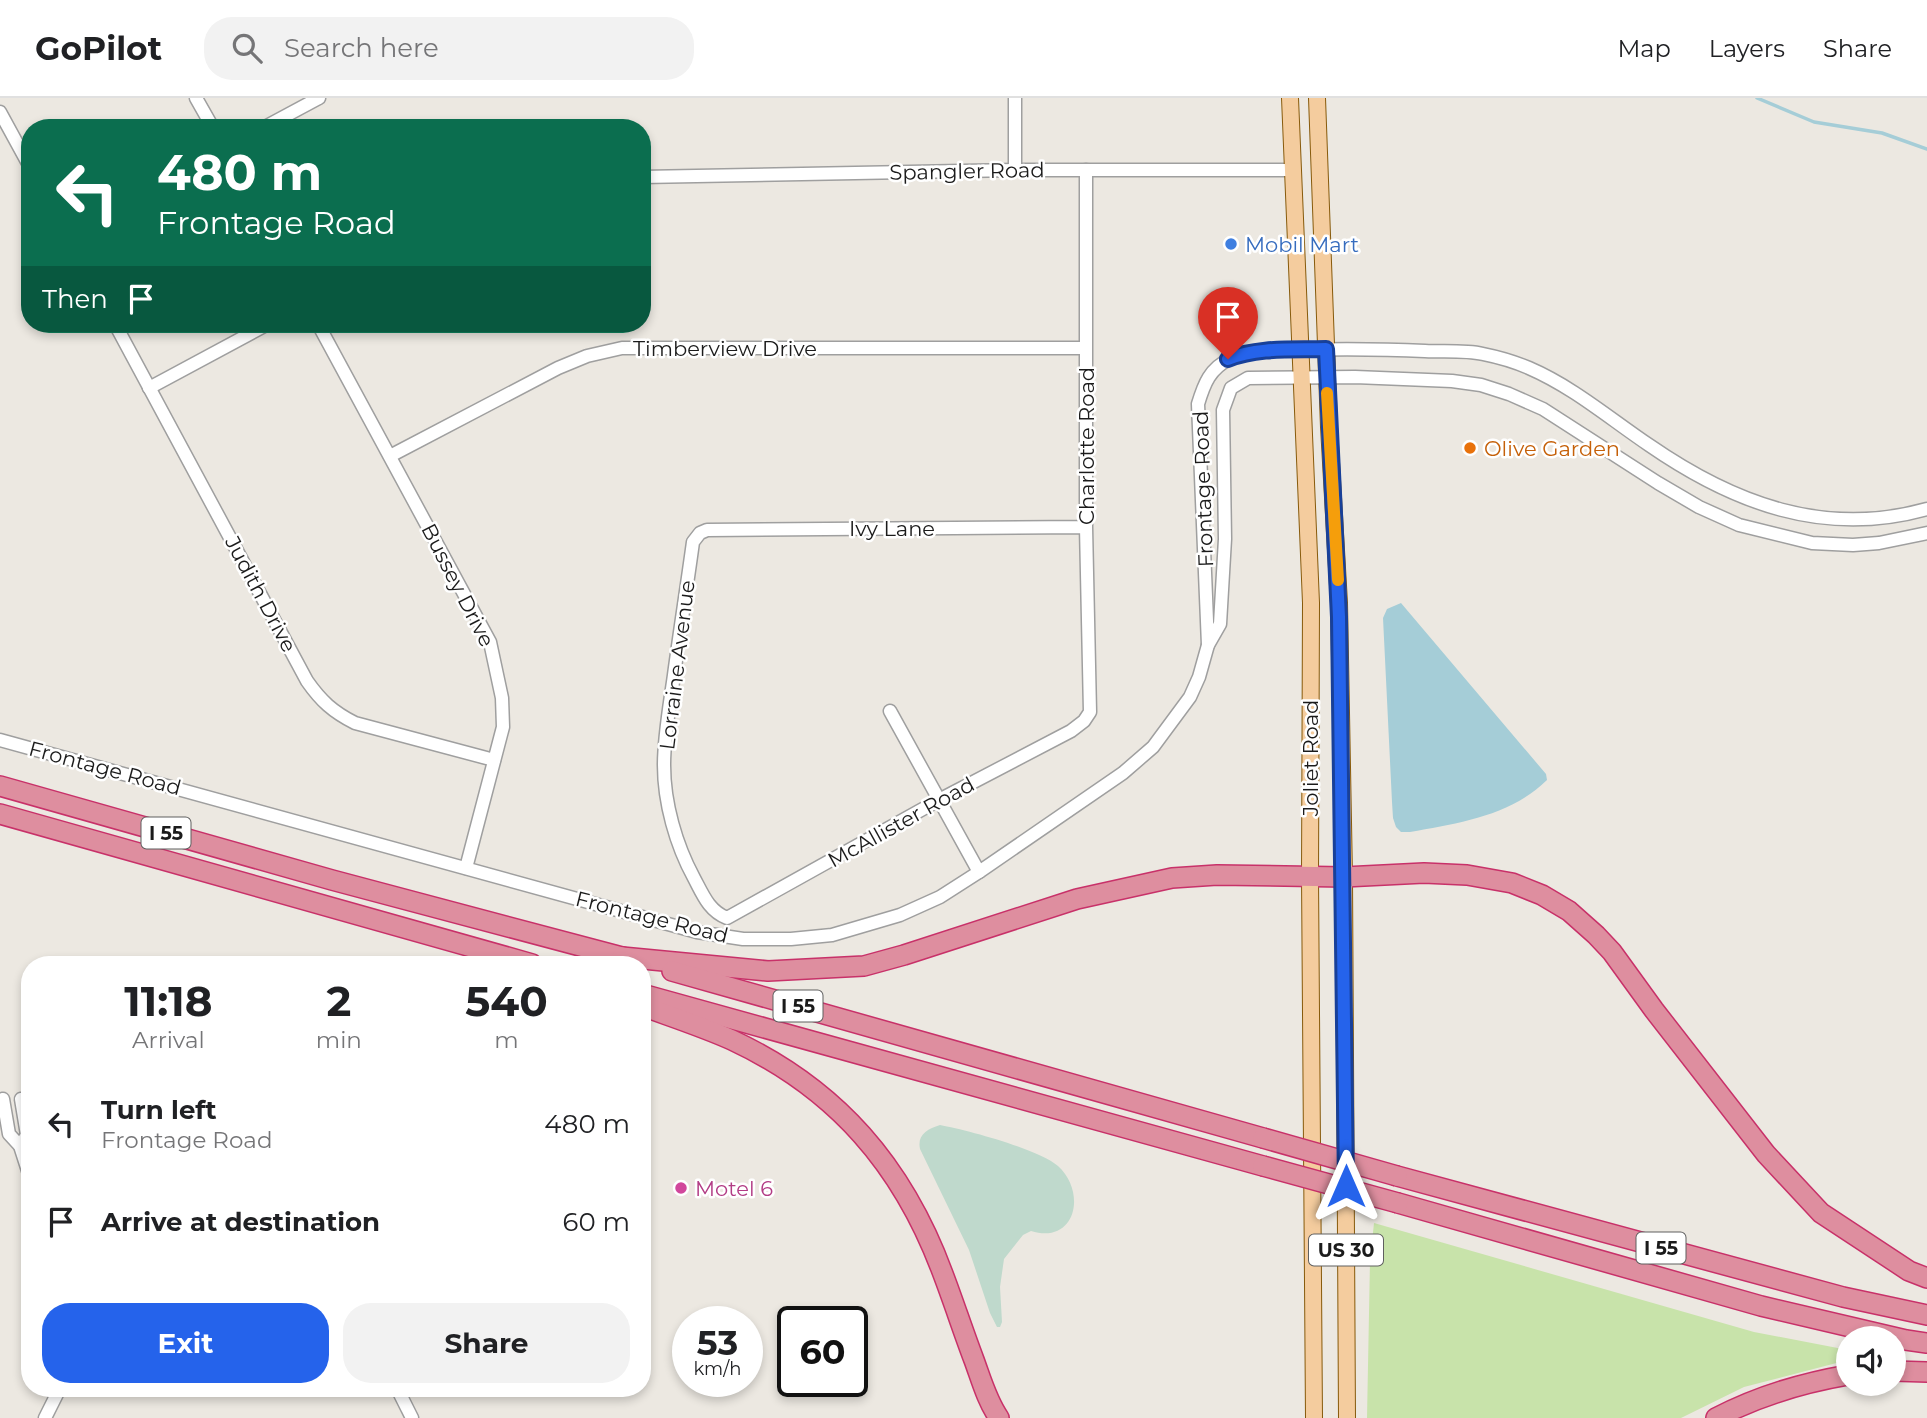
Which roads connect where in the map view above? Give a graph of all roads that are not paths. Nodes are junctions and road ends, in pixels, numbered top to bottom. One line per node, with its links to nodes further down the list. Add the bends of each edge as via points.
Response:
1 (196, 98): 7 (street)
2 (319, 98): 8 (street)
3 (1015, 98): 10 (street)
4 (1290, 98): 12 (main road, Joliet Road / US 30)
5 (1318, 98): 18 (main road, Joliet Road / US 30)
6 (0, 112): 9 (street)
7 (208, 119)
8 (280, 119)
9 (21, 150)
10 (1015, 170): 11 (street, Spangler Road); 13 (street, Spangler Road)
11 (1086, 170): 12 (street, Spangler Road); 17 (street, Charlotte Road)
12 (1292, 170): 19 (main road, Joliet Road / US 30)
13 (651, 177)
14 (120, 333): 22 (street, Judith Drive)
15 (251, 333): 22 (street)
16 (323, 333): 23 (street, Bussey Drive)
17 (1085, 348): 23 (street, Timberview Drive, via 622,348 558,368); 25 (street, Charlotte Road)
18 (1326, 349): 19 (street, Frontage Road); 21 (main road, Joliet Road / US 30); 24 (street, Frontage Road, via 1481,353 1527,367 1575,392 1692,474 1729,493 1804,516 1871,520)
19 (1300, 350): 20 (main road, Joliet Road / US 30); 28 (street, Frontage Road, via 1228,359 1212,370 1203,386 1198,404)
20 (1301, 377): 21 (street, Frontage Road); 28 (street, Frontage Road, via 1248,378 1231,388 1223,410 1225,539 1220,624); 38 (main road, Joliet Road / US 30, via 1311,603)
21 (1327, 377): 27 (street, Frontage Road, via 1452,381 1509,394 1543,409 1699,507 1739,525 1812,542 1853,545); 39 (main road, Joliet Road / US 30, via 1339,603)
22 (149, 388): 32 (street, Judith Drive, via 320,700 355,723)
23 (390, 456): 32 (street, Bussey Drive, via 490,642 503,727)
24 (1927, 509)
25 (1086, 527): 26 (street, Ivy Lane); 30 (street, Charlotte Road, via 1090,712)
26 (700, 533): 40 (street, Lorraine Avenue, via 693,542 664,766 678,842)
27 (1927, 533)
28 (1208, 645): 37 (street, Frontage Road, via 1190,697 1153,747 1124,773)
29 (890, 711): 34 (street)
30 (1084, 720): 34 (street, McAllister Road)
31 (0, 740): 36 (street, Frontage Road)
32 (494, 760): 36 (street, Bussey Drive)
33 (0, 786): 42 (highway, I 55)
34 (939, 800): 37 (street); 40 (street, McAllister Road, via 727,918)
35 (0, 814): 41 (highway, I 55)
36 (466, 868): 37 (street, Frontage Road, via 697,932 743,939 791,939 866,925 940,897)
37 (979, 872)
38 (1310, 877): 39 (highway); 43 (highway, via 1217,875 1126,887 864,966 768,971); 62 (main road, Joliet Road / US 30)
39 (1344, 877): 51 (highway, via 1467,875 1512,883 1569,911 1612,952 1766,1154 1821,1213); 63 (main road, Joliet Road / US 30)
40 (716, 914)
41 (504, 956)
42 (618, 956)
43 (651, 960)
44 (651, 965): 52 (highway, I 55, bridge, via 1397,1176 1843,1297)
45 (651, 996): 53 (highway, I 55, bridge, via 1761,1306)
46 (651, 1009): 61 (highway, via 732,1040 785,1068 852,1122 893,1173 925,1230)
47 (21, 1098): 48 (street)
48 (1, 1100): 49 (street, via 9,1134)
49 (20, 1146): 50 (street)
50 (21, 1149)
51 (1927, 1278)
52 (1927, 1315)
53 (1927, 1343)
54 (1906, 1371): 55 (highway)
55 (1927, 1372)
56 (1836, 1377): 64 (highway, via 1762,1396)
57 (56, 1397): 59 (street)
58 (402, 1397): 60 (street)
59 (46, 1418)
60 (412, 1418)
61 (999, 1418)
62 (1314, 1418)
63 (1347, 1418)
64 (1716, 1418)

